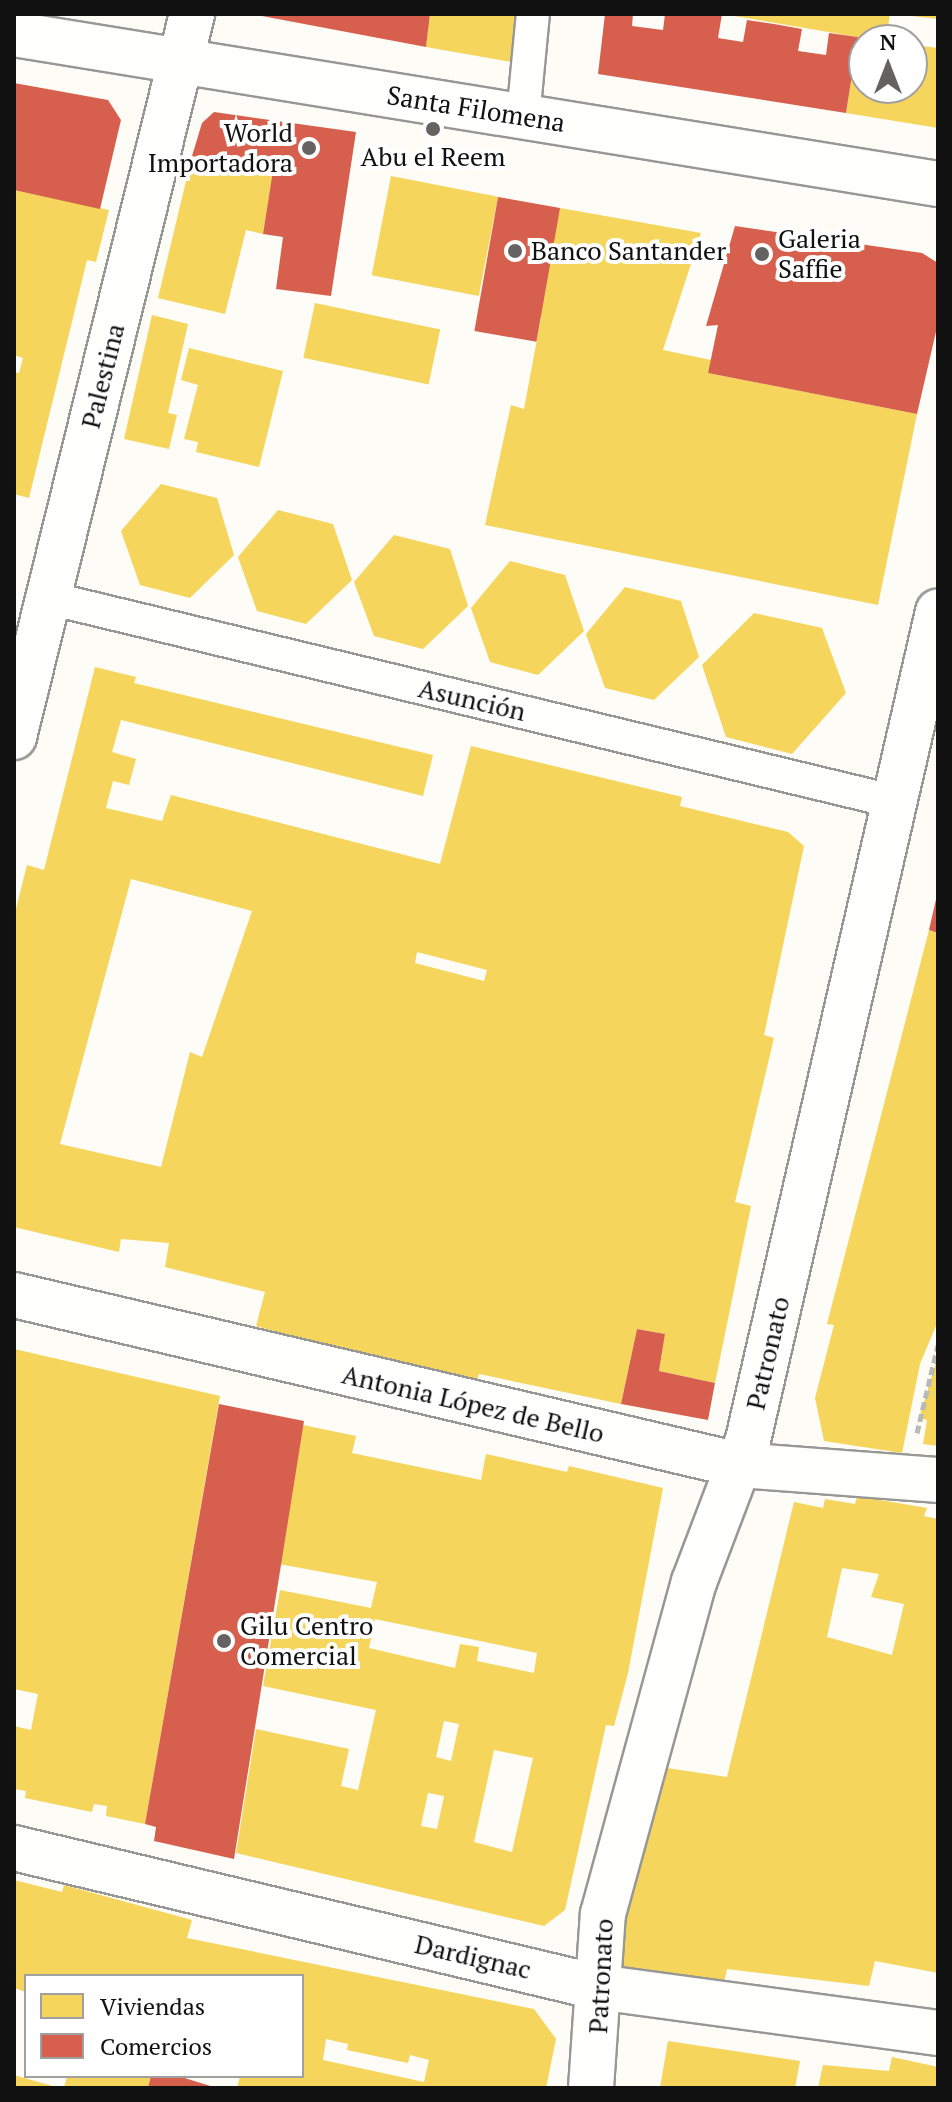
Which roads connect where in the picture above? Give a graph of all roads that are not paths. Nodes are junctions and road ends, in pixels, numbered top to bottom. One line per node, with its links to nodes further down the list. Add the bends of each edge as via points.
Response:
1 (192, 14): 4 (street, Palestina)
2 (533, 14): 5 (street)
3 (14, 34): 4 (street, Santa Filomena)
4 (181, 61): 5 (street, Santa Filomena); 7 (street, Palestina)
5 (523, 117): 6 (street, Santa Filomena)
6 (938, 184)
7 (49, 598): 9 (street, Palestina); 10 (street, Asunción)
8 (938, 612): 10 (street, Patronato)
9 (14, 737)
10 (896, 802): 12 (street, Patronato)
11 (14, 1295): 12 (street, Antonia López de Bello)
12 (739, 1465): 13 (street, Antonia López de Bello); 15 (street, Patronato, via 694,1582 648,1743 603,1914)
13 (923, 1478)
14 (14, 1848): 15 (street, Dardignac)
15 (597, 1987): 16 (street, Dardignac); 17 (street, Patronato)
16 (938, 2033)
17 (591, 2088)

